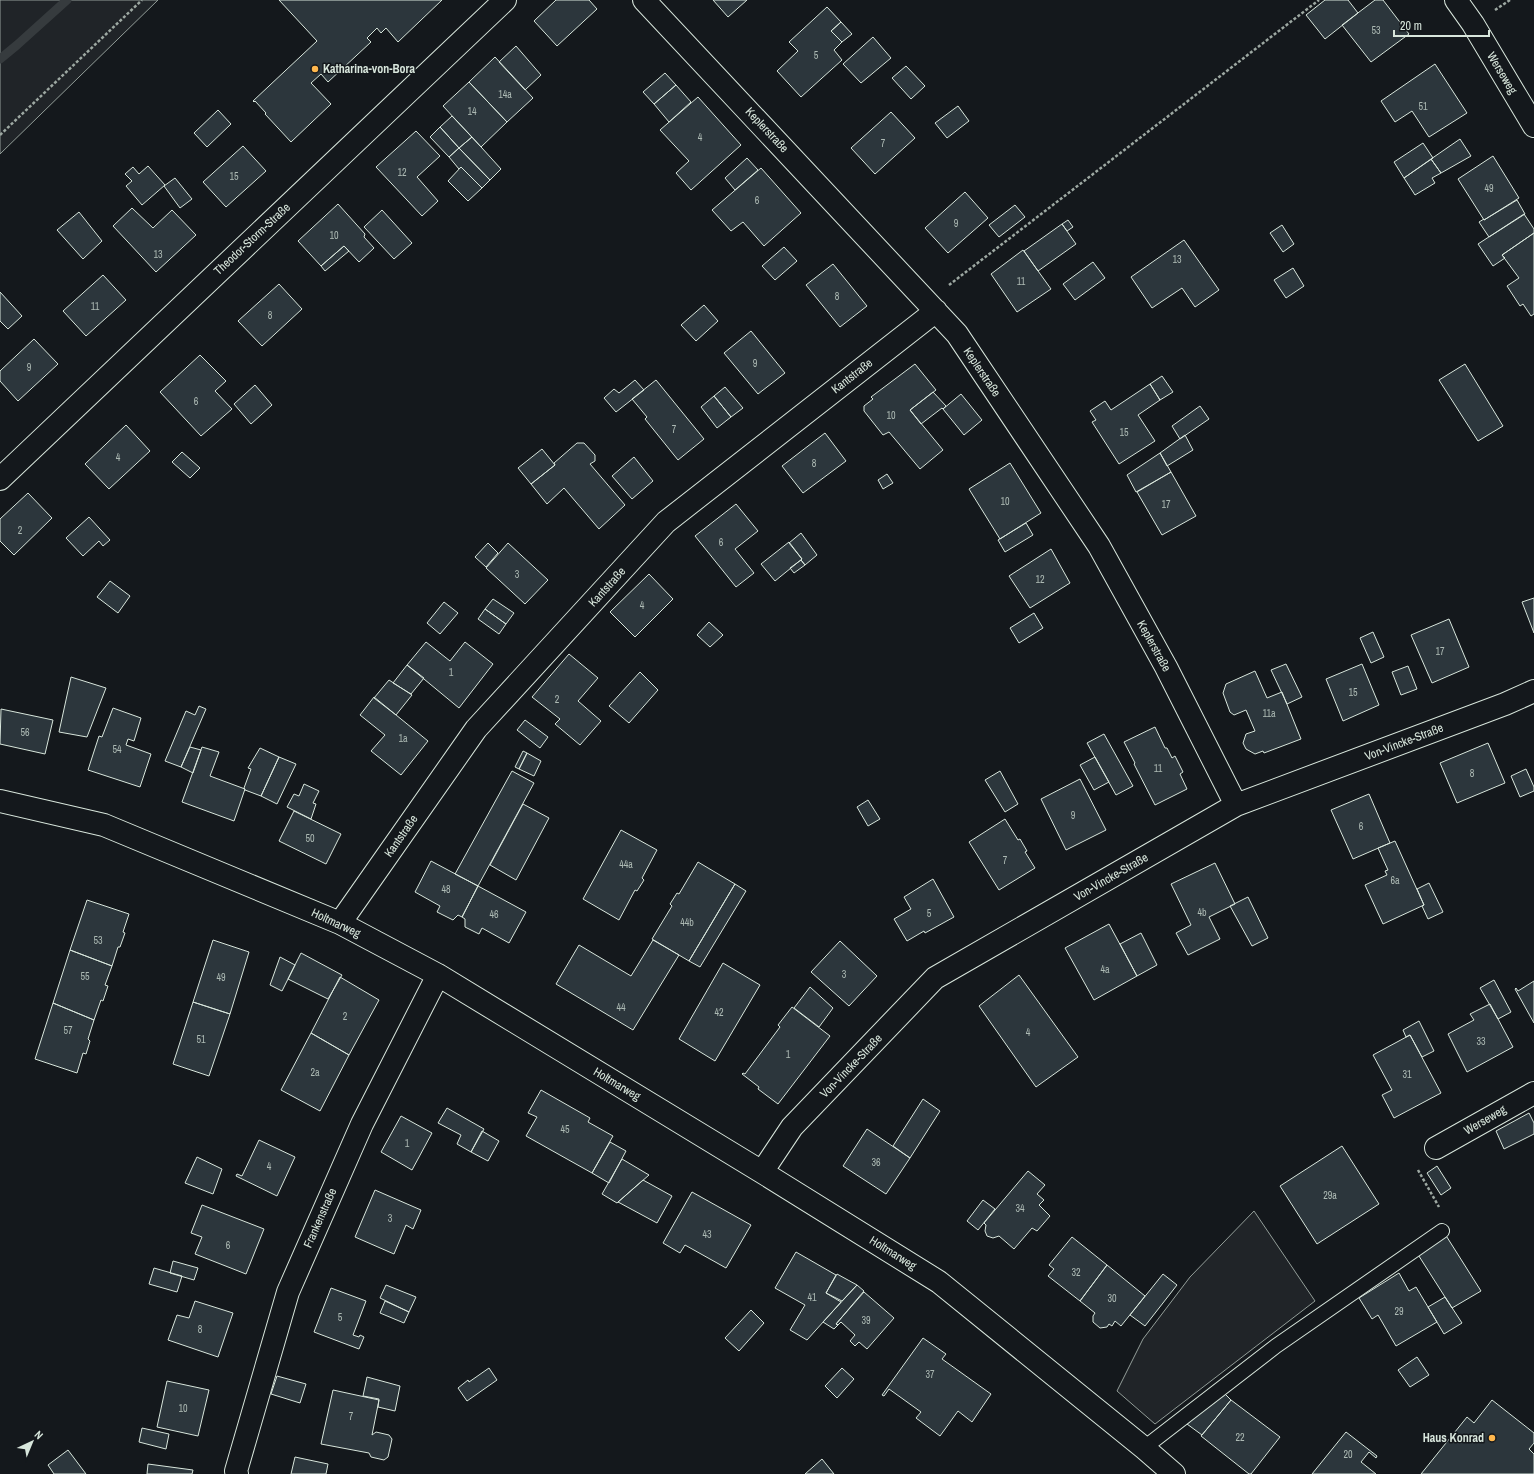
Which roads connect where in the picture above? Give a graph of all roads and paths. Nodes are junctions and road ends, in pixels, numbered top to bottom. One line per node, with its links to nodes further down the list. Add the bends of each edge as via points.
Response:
1 (142, 0): 7 (path)
2 (505, 0): 9 (street, Theodor-Storm-Straße)
3 (644, 0): 8 (street, Keplerstraße)
4 (1319, 0): 8 (path)
5 (1456, 0): 6 (street, Werseweg)
6 (1534, 126)
7 (0, 135)
8 (931, 306): 12 (street, Keplerstraße, via 957,334 1099,546 1166,667); 13 (street, Kantstraße, via 666,522 476,729)
9 (0, 479)
10 (1534, 691): 12 (street, Von-Vincke-Straße)
11 (0, 801): 13 (street, Holtmarweg, via 104,825)
12 (1236, 805): 17 (street, Von-Vincke-Straße, via 935,978 792,1127)
13 (340, 923): 14 (street, Holtmarweg)
14 (438, 975): 17 (street, Holtmarweg); 20 (street, Frankenstraße, via 362,1124 288,1292 236,1470)
15 (1534, 1093): 16 (street, Werseweg)
16 (1436, 1148): 18 (path, via 1412,1160 1446,1220)
17 (762, 1172): 19 (street, Holtmarweg, via 939,1282)
18 (1442, 1231): 19 (lane, via 1276,1346)
19 (1144, 1448): 21 (street, Holtmarweg)
20 (237, 1474)
21 (1174, 1474)

